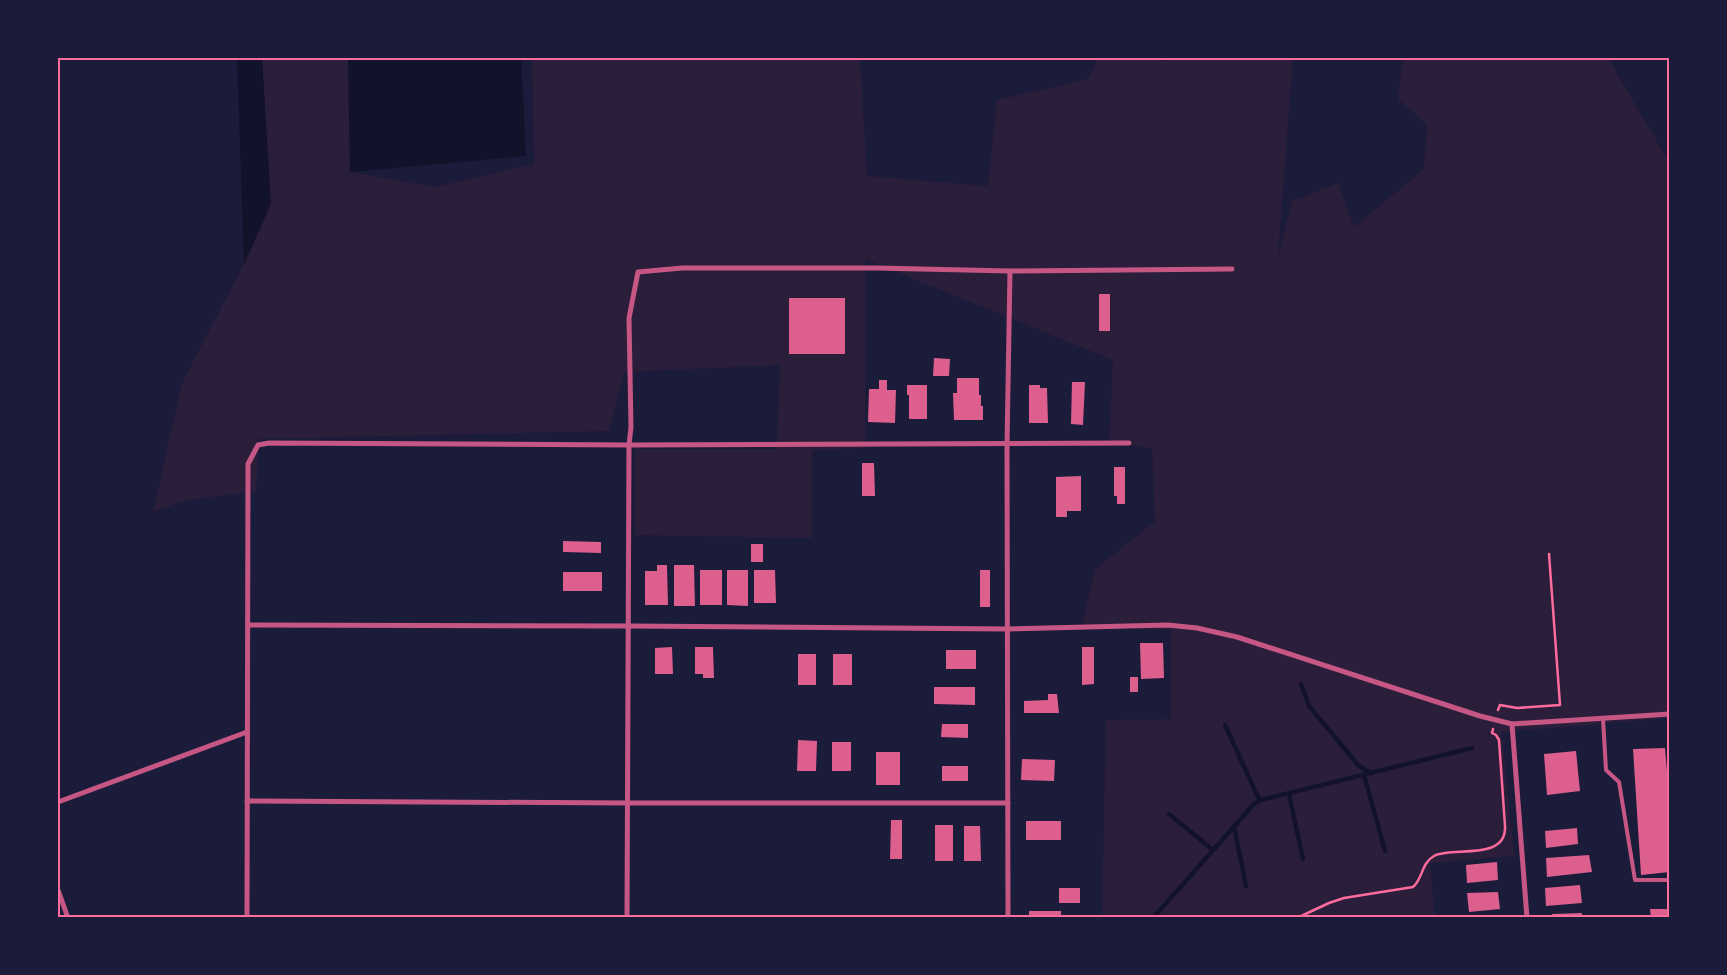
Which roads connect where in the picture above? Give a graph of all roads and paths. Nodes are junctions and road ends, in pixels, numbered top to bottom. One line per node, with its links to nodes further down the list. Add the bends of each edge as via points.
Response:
1 (1232, 269): 2 (street)
2 (1010, 271): 4 (street); 5 (street, via 682,268 638,272 629,318 631,428)
3 (1129, 443): 4 (street)
4 (1007, 444): 5 (street); 9 (street)
5 (628, 445): 7 (street, via 269,443 258,446 248,464); 8 (street)
6 (1548, 554): 10 (path, via 1560,705 1500,706)
7 (248, 625): 8 (street); 15 (street)
8 (629, 626): 9 (street); 18 (street)
9 (1008, 629): 13 (street, via 1168,625 1197,628 1237,637); 19 (street)
10 (1498, 711)
11 (1670, 714): 12 (street)
12 (1603, 719): 13 (street); 20 (lane, via 1606,770 1619,782 1635,880)
13 (1512, 724): 27 (street)
14 (1493, 729): 26 (path, via 1492,733 1499,740 1505,830 1499,842 1486,850 1435,855 1426,863 1419,882 1412,888 1344,898)
15 (247, 732): 16 (street); 17 (street)
16 (247, 801): 18 (street); 23 (street)
17 (58, 802)
18 (628, 803): 19 (street); 24 (street)
19 (1008, 803): 25 (street)
20 (1670, 880)
21 (58, 890): 22 (street)
22 (68, 918)
23 (247, 918)
24 (627, 918)
25 (1008, 918)
26 (1298, 918)
27 (1527, 918)

